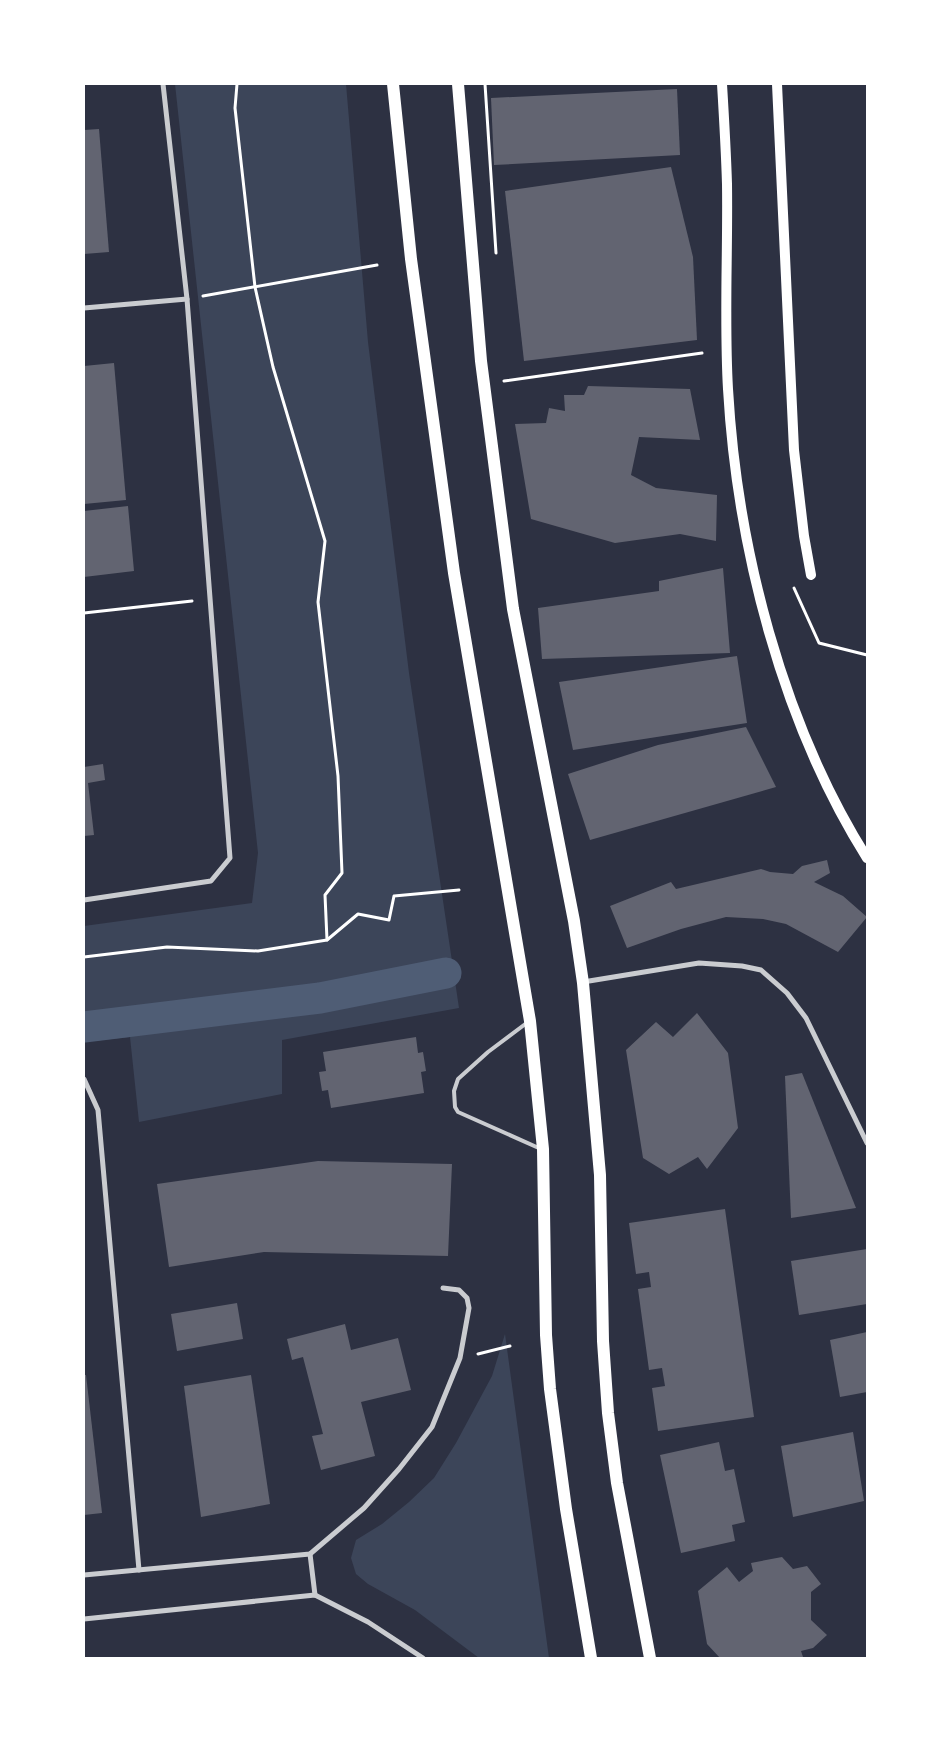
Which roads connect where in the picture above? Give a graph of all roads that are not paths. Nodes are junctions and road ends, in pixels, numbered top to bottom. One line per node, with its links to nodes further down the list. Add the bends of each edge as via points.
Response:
1 (163, 84): 6 (street)
2 (393, 84): 12 (main road, via 411,259 454,573)
3 (458, 84): 11 (main road, via 484,384 513,609)
4 (722, 84): 9 (main road, via 727,183 728,389 746,533 763,612 781,673 830,793)
5 (777, 84): 8 (main road, via 794,450)
6 (187, 299): 7 (street); 10 (street, via 230,858 211,881)
7 (84, 308)
8 (810, 575)
9 (867, 858)
10 (84, 900)
11 (583, 982): 14 (street, via 700,963 761,970 787,993 806,1018); 24 (main road, via 600,1175 603,1341 608,1413 617,1483)
12 (530, 1021): 15 (main road); 15 (lane, via 458,1079 454,1091 455,1107 458,1112)
13 (84, 1079): 18 (street, via 98,1110)
14 (867, 1142)
15 (542, 1150): 23 (main road, via 550,1389)
16 (443, 1288): 17 (street, via 459,1290 467,1298 469,1308 460,1358 432,1427 364,1508)
17 (310, 1554): 18 (street); 20 (street)
18 (139, 1570): 19 (street)
19 (84, 1575)
20 (315, 1595): 21 (street); 22 (street, via 368,1622)
21 (84, 1619)
22 (423, 1658)
23 (591, 1658)
24 (650, 1658)

